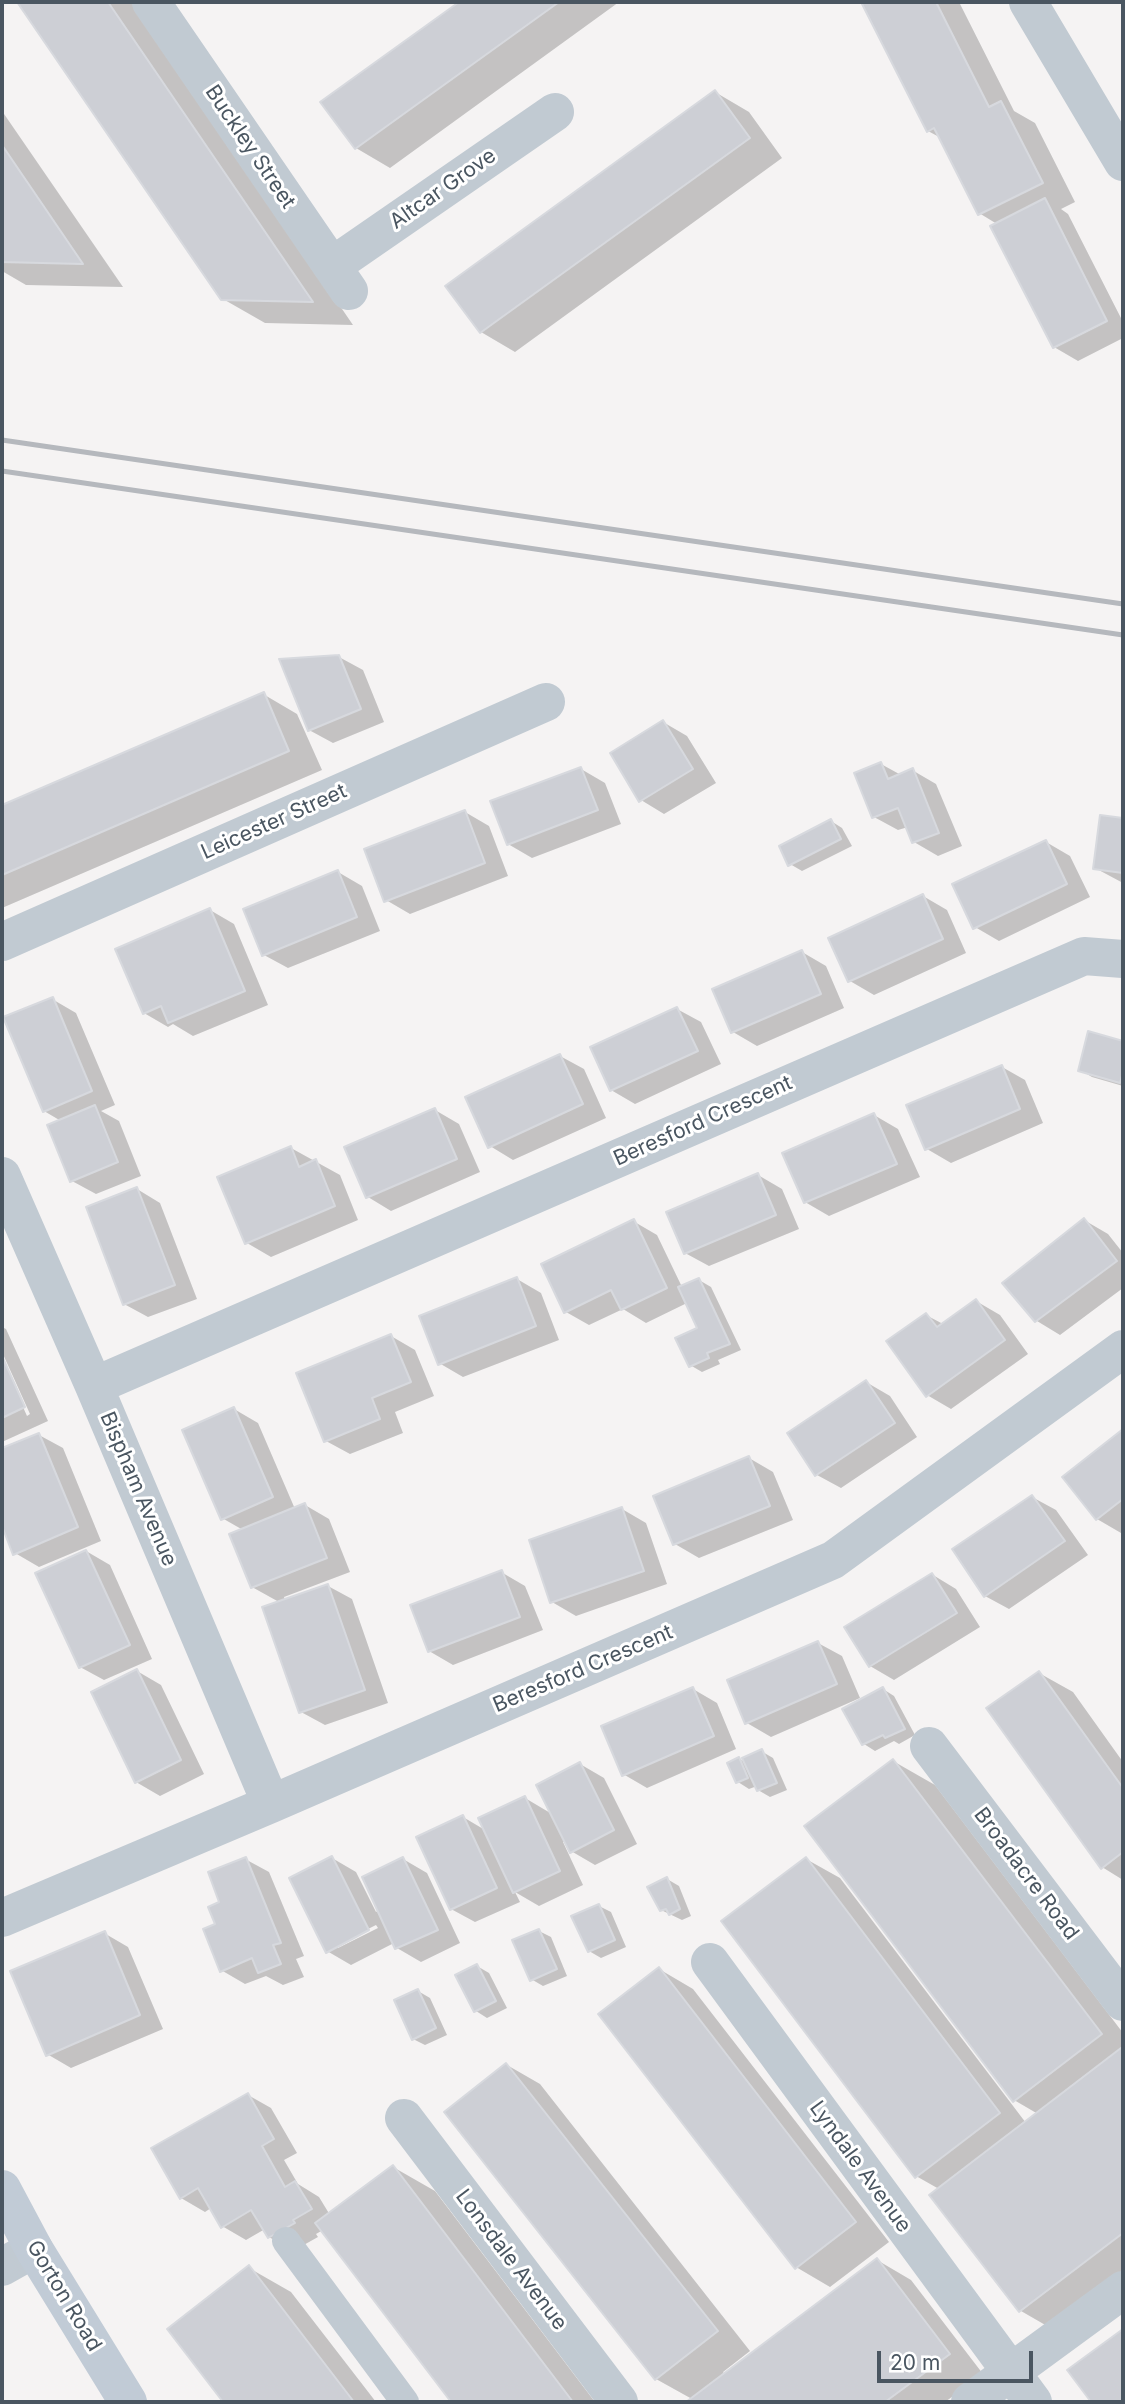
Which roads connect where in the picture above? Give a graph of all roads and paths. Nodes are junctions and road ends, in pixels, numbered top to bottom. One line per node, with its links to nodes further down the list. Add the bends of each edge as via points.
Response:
1 (151, 2): 5 (street, Buckley Street)
2 (1028, 2): 4 (street)
3 (555, 112): 5 (street, Altcar Grove)
4 (1123, 162)
5 (340, 279)
6 (546, 702): 7 (street, Leicester Street)
7 (2, 942)
8 (1123, 960): 11 (street, Beresford Crescent, via 1084,956)
9 (2, 1176): 11 (street, Bispham Avenue)
10 (1123, 1349): 13 (street, Beresford Crescent, via 833,1560)
11 (94, 1386): 13 (street, Bispham Avenue)
12 (929, 1746): 16 (street, Broadacre Road)
13 (271, 1804): 14 (street, Beresford Crescent)
14 (2, 1918)
15 (709, 1962): 23 (street, Lyndale Avenue)
16 (1123, 2002)
17 (404, 2118): 26 (street, Lonsdale Avenue)
18 (2, 2189): 20 (main road, Gorton Road)
19 (286, 2241): 25 (lane)
20 (34, 2249): 21 (street); 24 (main road, Gorton Road)
21 (2, 2267)
22 (1123, 2290): 23 (street)
23 (1010, 2372): 27 (street); 28 (street, Lyndale Avenue)
24 (128, 2402)
25 (405, 2402)
26 (619, 2402)
27 (970, 2402)
28 (1033, 2402)

